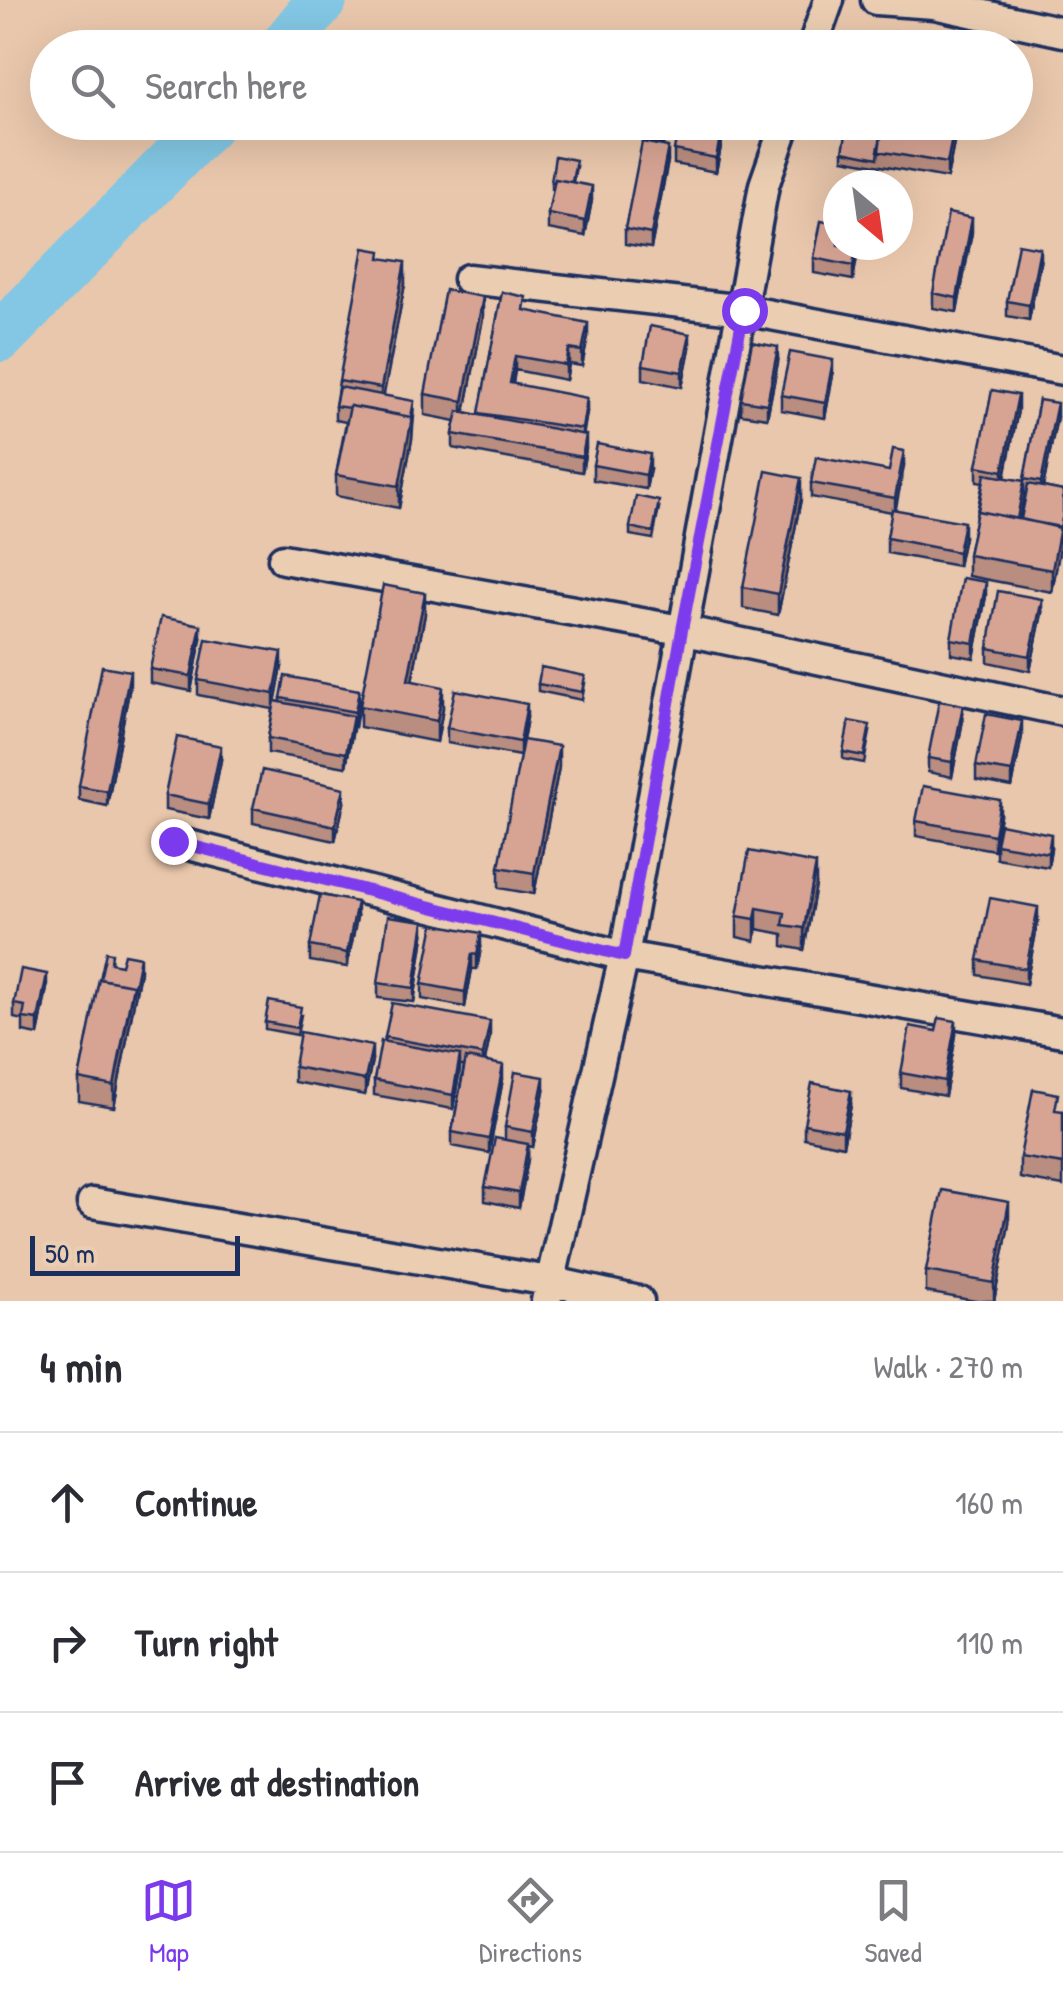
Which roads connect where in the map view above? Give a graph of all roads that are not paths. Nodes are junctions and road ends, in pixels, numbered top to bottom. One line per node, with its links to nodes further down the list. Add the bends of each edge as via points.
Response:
1 (828, 0): 3 (street)
2 (876, 0): 4 (street, via 934,4)
3 (818, 30)
4 (1063, 32)
5 (780, 140): 7 (street, via 764,185)
6 (468, 279): 7 (street)
7 (744, 310): 8 (street); 10 (street)
8 (1063, 370)
9 (283, 559): 10 (street)
10 (682, 630): 11 (street); 13 (street)
11 (1063, 711)
12 (173, 841): 13 (street)
13 (624, 956): 14 (street); 16 (street)
14 (1063, 1032)
15 (92, 1203): 16 (street)
16 (547, 1291): 17 (street)
17 (639, 1301)

